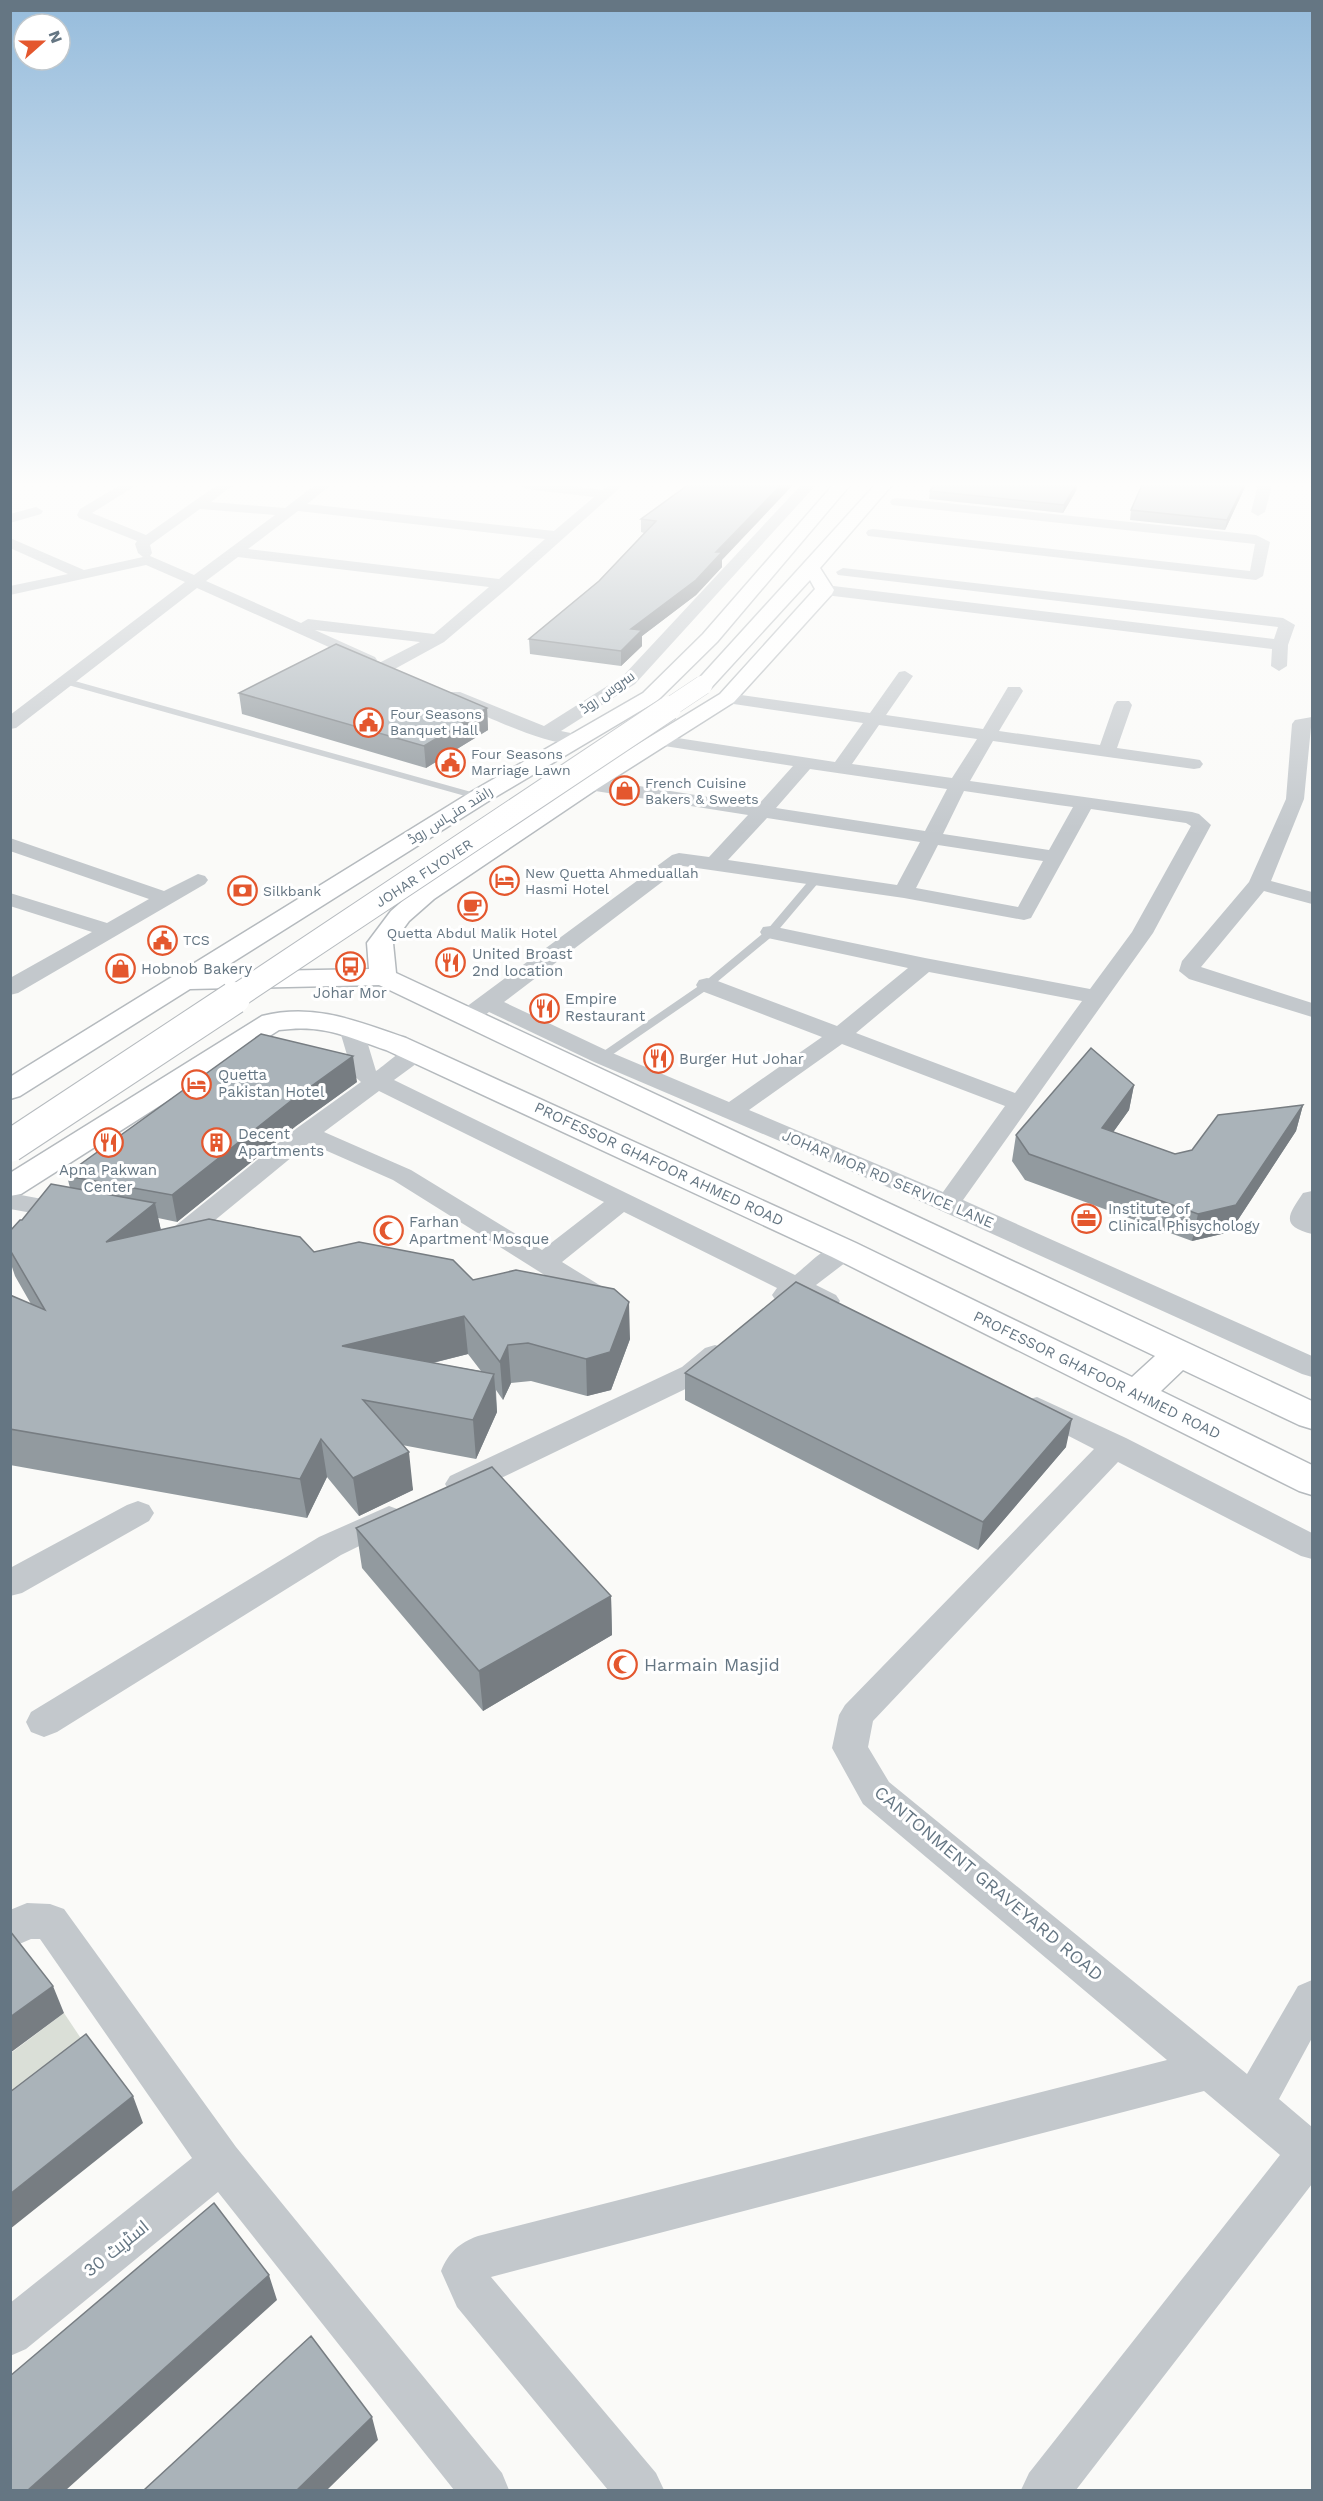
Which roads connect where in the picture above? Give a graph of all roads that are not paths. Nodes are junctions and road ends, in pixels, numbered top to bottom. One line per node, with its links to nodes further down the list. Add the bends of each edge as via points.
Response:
1 (169, 602): 17 (street)
2 (241, 602): 10 (street)
3 (484, 602): 11 (street)
4 (701, 602): 25 (street, سروس روڈ, via 628,680)
5 (741, 602): 27 (main road, راشد منہاس روڈ, via 650,697)
6 (781, 602): 74 (main road, JOHAR FLYOVER, bridge, via 703,685 501,823)
7 (814, 602): 20 (main road)
8 (922, 602): 12 (street)
9 (1141, 602): 12 (street, via 1246,614 1287,625)
10 (280, 620): 11 (street); 14 (street)
11 (438, 639): 14 (street)
12 (1280, 645): 13 (street)
13 (1279, 666)
14 (385, 667): 15 (street)
15 (406, 676)
16 (905, 676): 22 (street)
17 (64, 681): 24 (street); 35 (lane)
18 (438, 689): 25 (street)
19 (1014, 691): 26 (street)
20 (727, 698): 22 (street); 28 (main road)
21 (1123, 705): 29 (street)
22 (875, 719): 26 (street); 32 (street)
23 (1312, 722): 36 (street, via 1301,724)
24 (10, 724)
25 (545, 734): 27 (street)
26 (988, 735): 29 (street); 33 (street)
27 (574, 739): 35 (main road, راشد منہاس روڈ)
28 (658, 740): 30 (street); 34 (main road)
29 (1107, 751): 31 (street)
30 (805, 764): 32 (street); 38 (street)
31 (1194, 764)
32 (841, 767): 33 (street)
33 (959, 783): 37 (street); 39 (street)
34 (589, 784): 38 (street); 48 (main road)
35 (479, 797): 43 (main road, راشد منہاس روڈ)
36 (1304, 801): 46 (street)
37 (1085, 802): 41 (street); 60 (street, via 1192,818 1201,825 1142,933)
38 (764, 812): 39 (street); 42 (street)
39 (932, 838): 41 (street); 47 (street)
40 (10, 844): 50 (street)
41 (1055, 857): 47 (street, via 1024,914)
42 (715, 863): 45 (street); 61 (street, via 674,861)
43 (362, 871): 48 (main road); 57 (main road, راشد منہاس روڈ)
44 (198, 880): 50 (street)
45 (814, 880): 47 (street); 53 (lane)
46 (1259, 884): 51 (street); 62 (street, via 1190,966 1190,971)
47 (904, 892)
48 (425, 894): 55 (main road, via 400,916 380,943)
49 (10, 898): 52 (street)
50 (165, 898): 52 (street)
51 (1312, 898)
52 (109, 931): 58 (street)
53 (771, 932): 54 (street); 59 (lane)
54 (925, 965): 60 (street); 64 (street)
55 (383, 977): 56 (main road); 61 (main road)
56 (302, 978): 57 (main road); 69 (main road, via 300,989 292,996)
57 (184, 981): 68 (main road, راشد منہاس روڈ)
58 (13, 984)
59 (707, 985): 64 (street); 66 (lane)
60 (1096, 997): 70 (street)
61 (477, 1010): 66 (street, JOHAR MOR RD SERVICE LANE); 72 (main road)
62 (1312, 1010)
63 (351, 1028): 65 (main road, PROFESSOR GHAFOOR AHMED ROAD); 67 (street, via 365,1076); 69 (main road, PROFESSOR GHAFOOR AHMED ROAD, via 306,1018 272,1022)
64 (840, 1035): 70 (street); 71 (street)
65 (416, 1053): 67 (street); 83 (main road, PROFESSOR GHAFOOR AHMED ROAD)
66 (602, 1057): 71 (street, JOHAR MOR RD SERVICE LANE)
67 (377, 1081): 73 (street); 78 (street)
68 (10, 1090)
69 (144, 1101): 75 (main road, PROFESSOR GHAFOOR AHMED ROAD)
70 (1019, 1103): 79 (street)
71 (721, 1107): 72 (street); 79 (street, JOHAR MOR RD SERVICE LANE)
72 (683, 1120): 90 (main road)
73 (306, 1132): 82 (street, via 171,1231); 84 (street, via 402,1175)
74 (10, 1146)
75 (10, 1187)
76 (1312, 1198): 81 (street, via 1302,1215 1302,1221)
77 (10, 1201): 80 (street)
78 (622, 1201): 84 (street); 85 (street)
79 (947, 1204): 91 (street, JOHAR MOR RD SERVICE LANE)
80 (91, 1216)
81 (1312, 1226)
82 (218, 1240)
83 (844, 1250): 85 (street); 93 (main road, PROFESSOR GHAFOOR AHMED ROAD)
84 (544, 1262): 86 (street, via 628,1316)
85 (796, 1286): 87 (street); 88 (street)
86 (558, 1303)
87 (849, 1313)
88 (762, 1315)
89 (736, 1337): 100 (street, via 692,1374 330,1546)
90 (1179, 1354): 93 (main road); 94 (main road)
91 (1312, 1367)
92 (1009, 1393): 95 (street)
93 (1135, 1394): 96 (main road, PROFESSOR GHAFOOR AHMED ROAD)
94 (1312, 1416)
95 (1115, 1446): 98 (street); 103 (street, CANTONMENT GRAVEYARD ROAD, via 857,1715 849,1748 876,1793)
96 (1312, 1480)
97 (138, 1513): 99 (street)
98 (1312, 1547)
99 (10, 1584)
100 (44, 1722)
101 (19, 1926): 106 (street, via 50,1922)
102 (1312, 1999): 104 (street)
103 (1211, 2069): 104 (street, CANTONMENT GRAVEYARD ROAD); 109 (street, via 478,2258 464,2271 473,2291)
104 (1253, 2104): 105 (street, CANTONMENT GRAVEYARD ROAD)
105 (1311, 2153): 110 (street)
106 (221, 2162): 107 (street, اسٹریٹ 30); 108 (street)
107 (10, 2333)
108 (485, 2490)
109 (639, 2490)
110 (1046, 2490)

